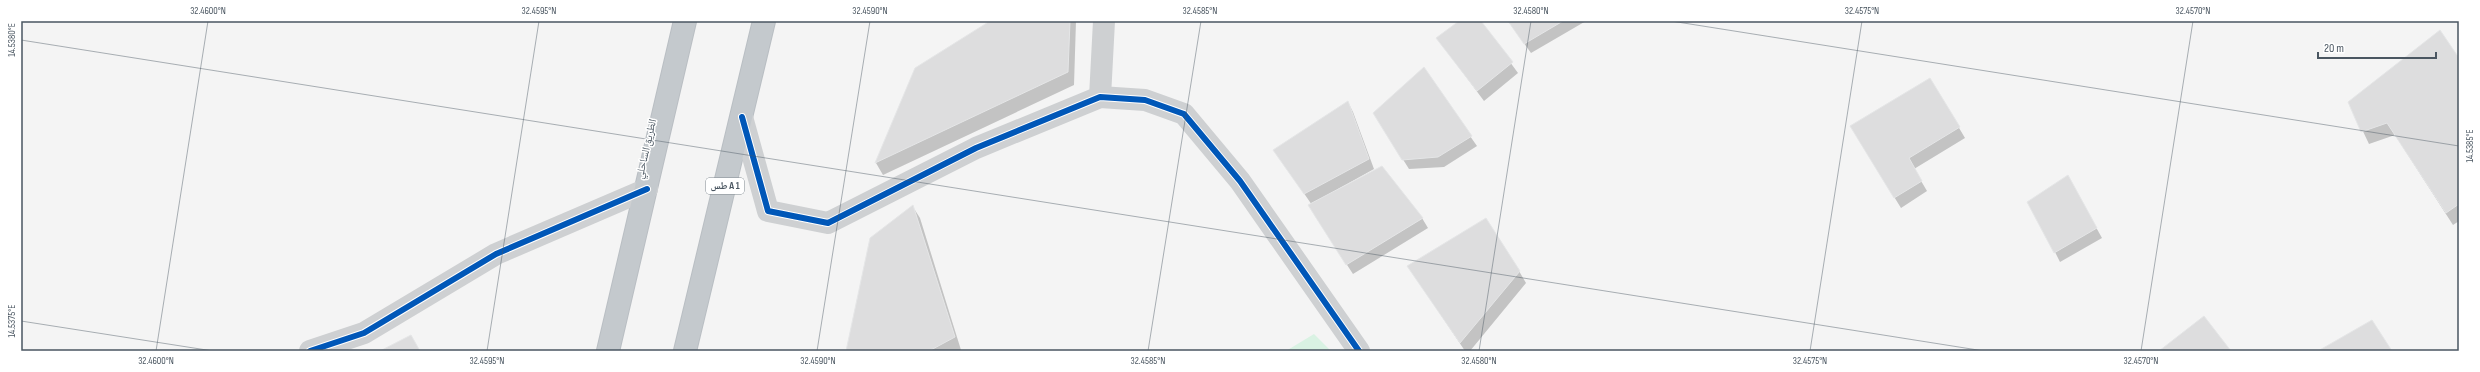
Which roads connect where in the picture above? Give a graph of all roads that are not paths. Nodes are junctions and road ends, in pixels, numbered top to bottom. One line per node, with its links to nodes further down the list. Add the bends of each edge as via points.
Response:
1 (685, 21): 6 (highway, الطريق الساحلي)
2 (764, 21): 5 (highway, طس A 1)
3 (1104, 21): 4 (street)
4 (1100, 97): 5 (street, via 976,148 828,223 768,211); 10 (street, via 1145,100 1184,114 1240,181)
5 (742, 117): 9 (highway, طس A 1)
6 (647, 189): 7 (street, via 496,254 364,334); 8 (highway, الطريق الساحلي)
7 (310, 351)
8 (608, 351)
9 (685, 351)
10 (1359, 351)

